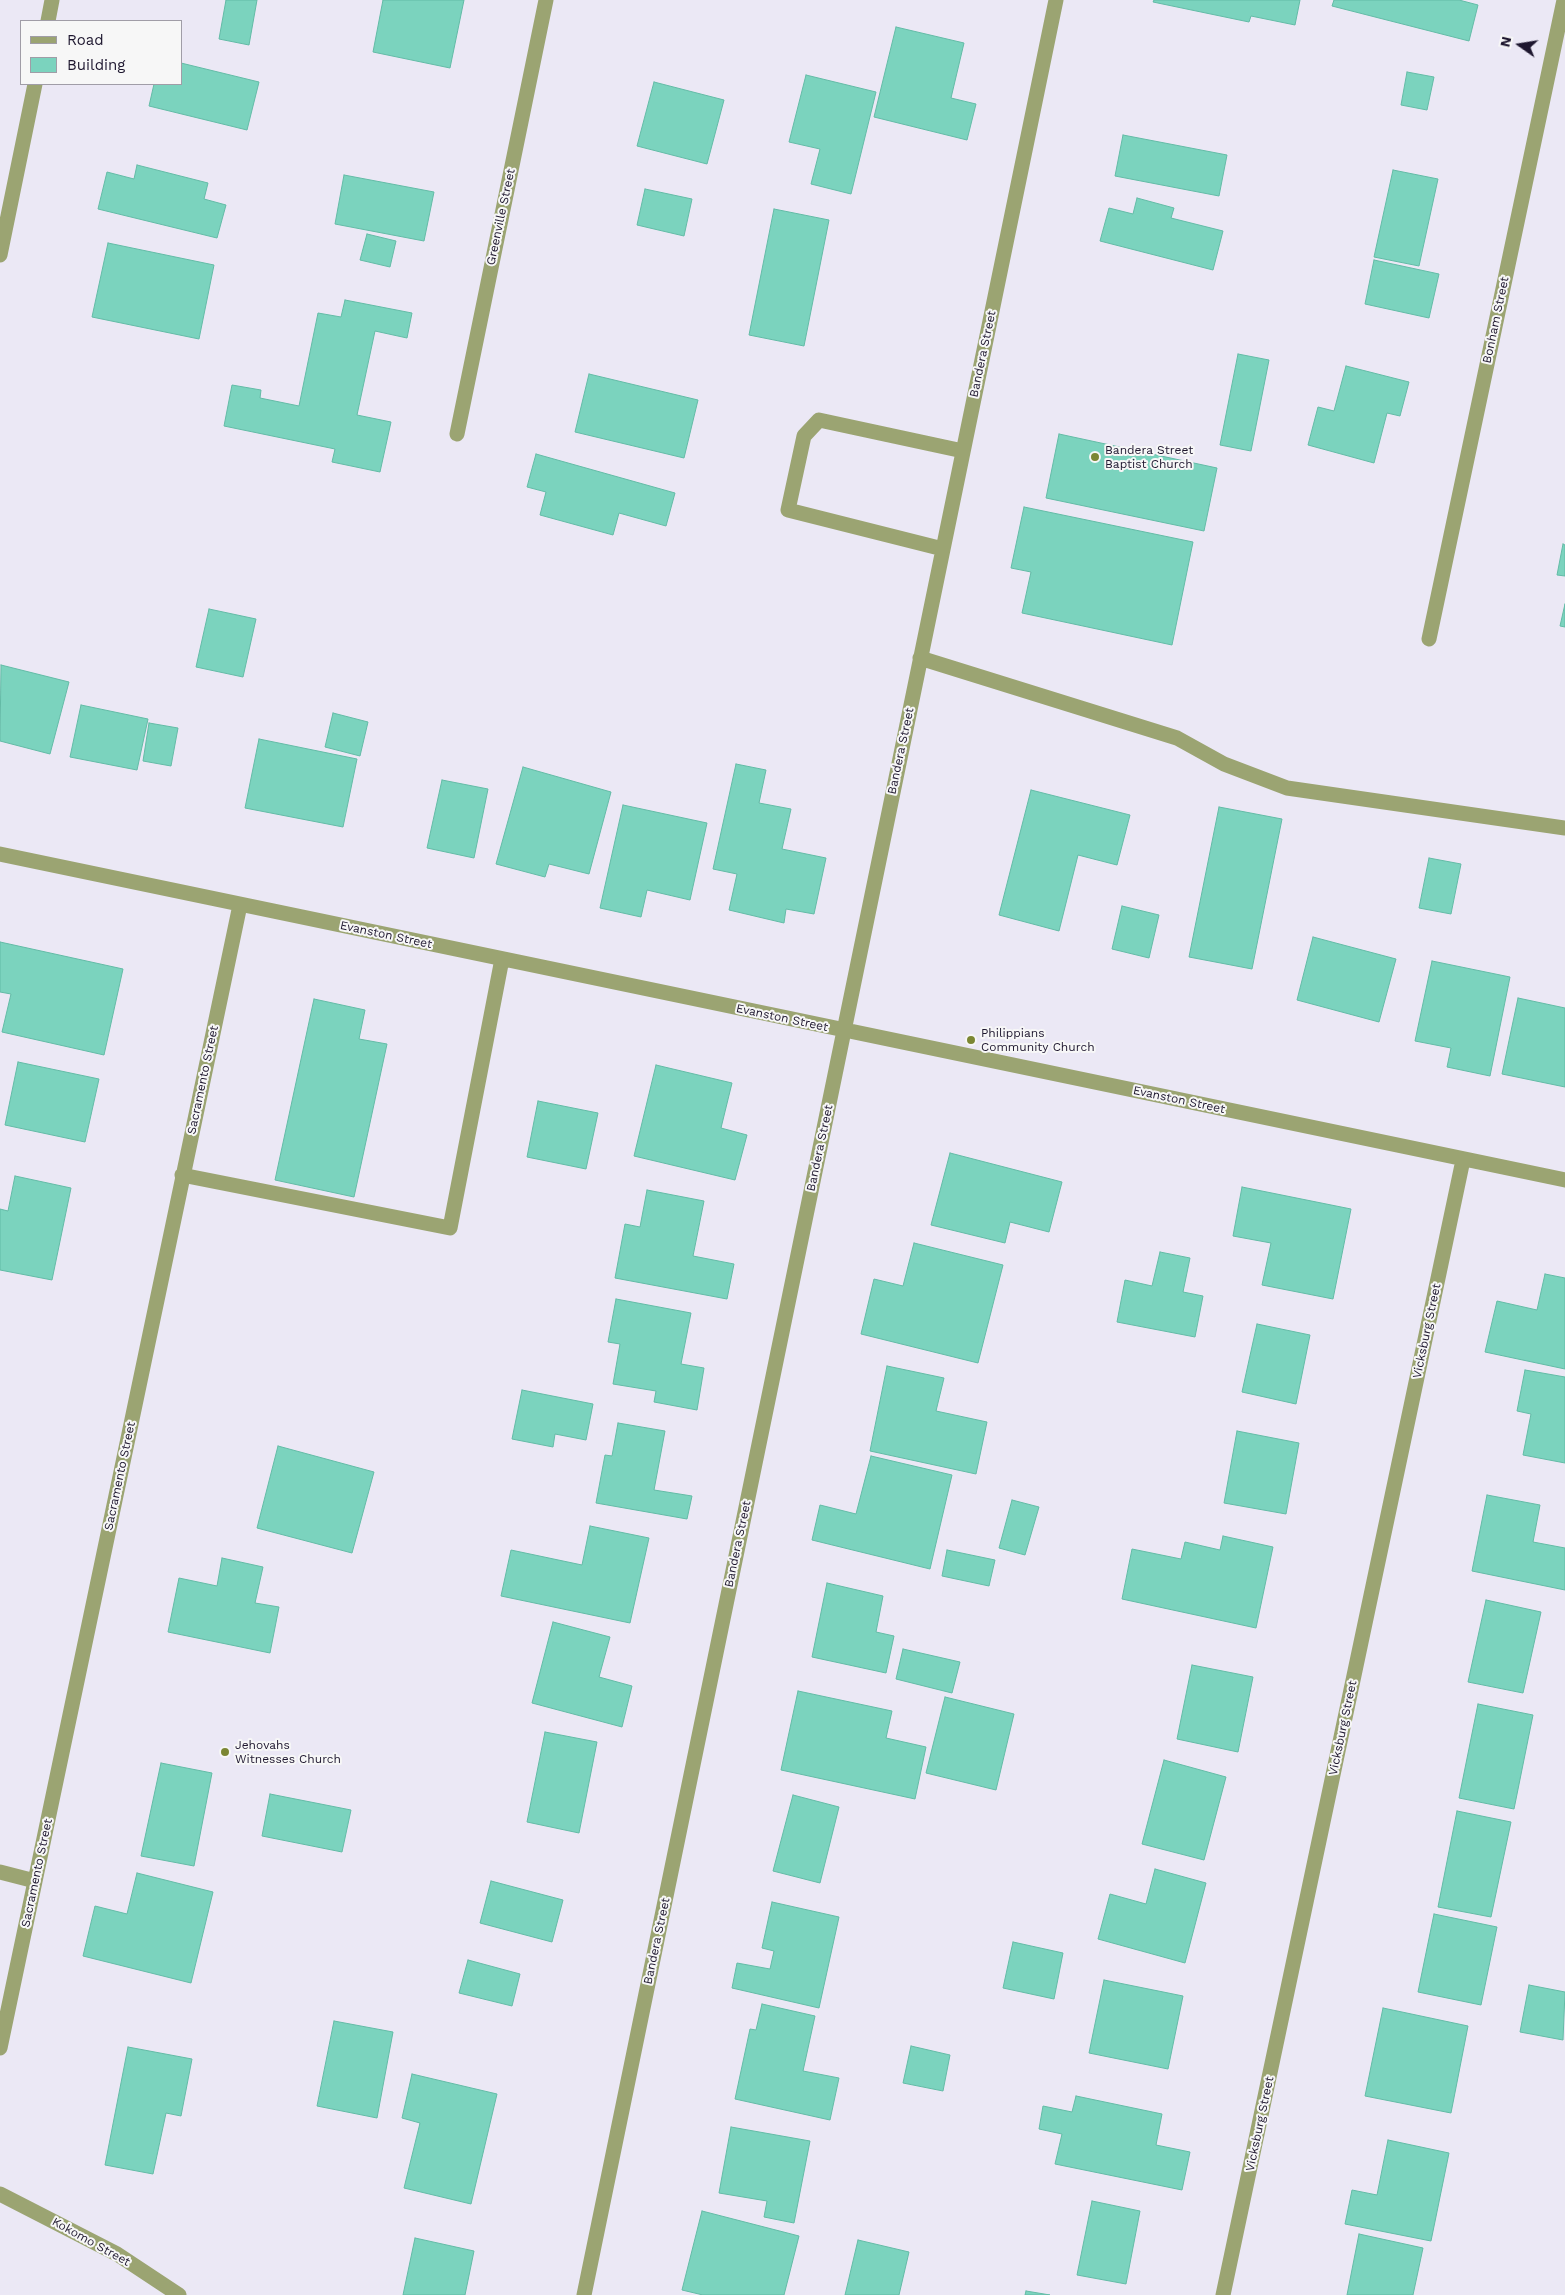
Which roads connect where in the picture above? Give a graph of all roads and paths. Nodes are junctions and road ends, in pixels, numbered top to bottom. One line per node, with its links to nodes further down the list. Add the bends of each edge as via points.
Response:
1 (52, 0): 5 (street)
2 (546, 0): 8 (street, Greenville Street)
3 (1056, 0): 9 (street, Bandera Street)
4 (1564, 0): 11 (street, Bonham Street)
5 (48, 20)
6 (35, 85): 7 (street)
7 (0, 255)
8 (457, 434)
9 (963, 451): 10 (street, Bandera Street); 10 (street, via 819,420 804,436 788,510)
10 (943, 549): 12 (street, Bandera Street)
11 (1429, 639)
12 (920, 658): 13 (street, via 1177,738 1224,764 1287,788); 17 (street, Bandera Street)
13 (1565, 828)
14 (0, 854): 15 (street, Evanston Street)
15 (240, 904): 16 (street, Evanston Street); 19 (street, Sacramento Street)
16 (502, 958): 17 (street, Evanston Street); 19 (street, via 450,1228)
17 (844, 1031): 18 (street, Evanston Street); 26 (street, Bandera Street)
18 (1463, 1160): 20 (street, Evanston Street); 27 (street, Vicksburg Street)
19 (182, 1175): 22 (street, Sacramento Street)
20 (1565, 1180)
21 (0, 1872): 22 (street)
22 (35, 1880): 23 (street, Sacramento Street)
23 (0, 2048)
24 (0, 2194): 25 (street, Kokomo Street, via 117,2254)
25 (179, 2295)
26 (584, 2295)
27 (1224, 2295)

